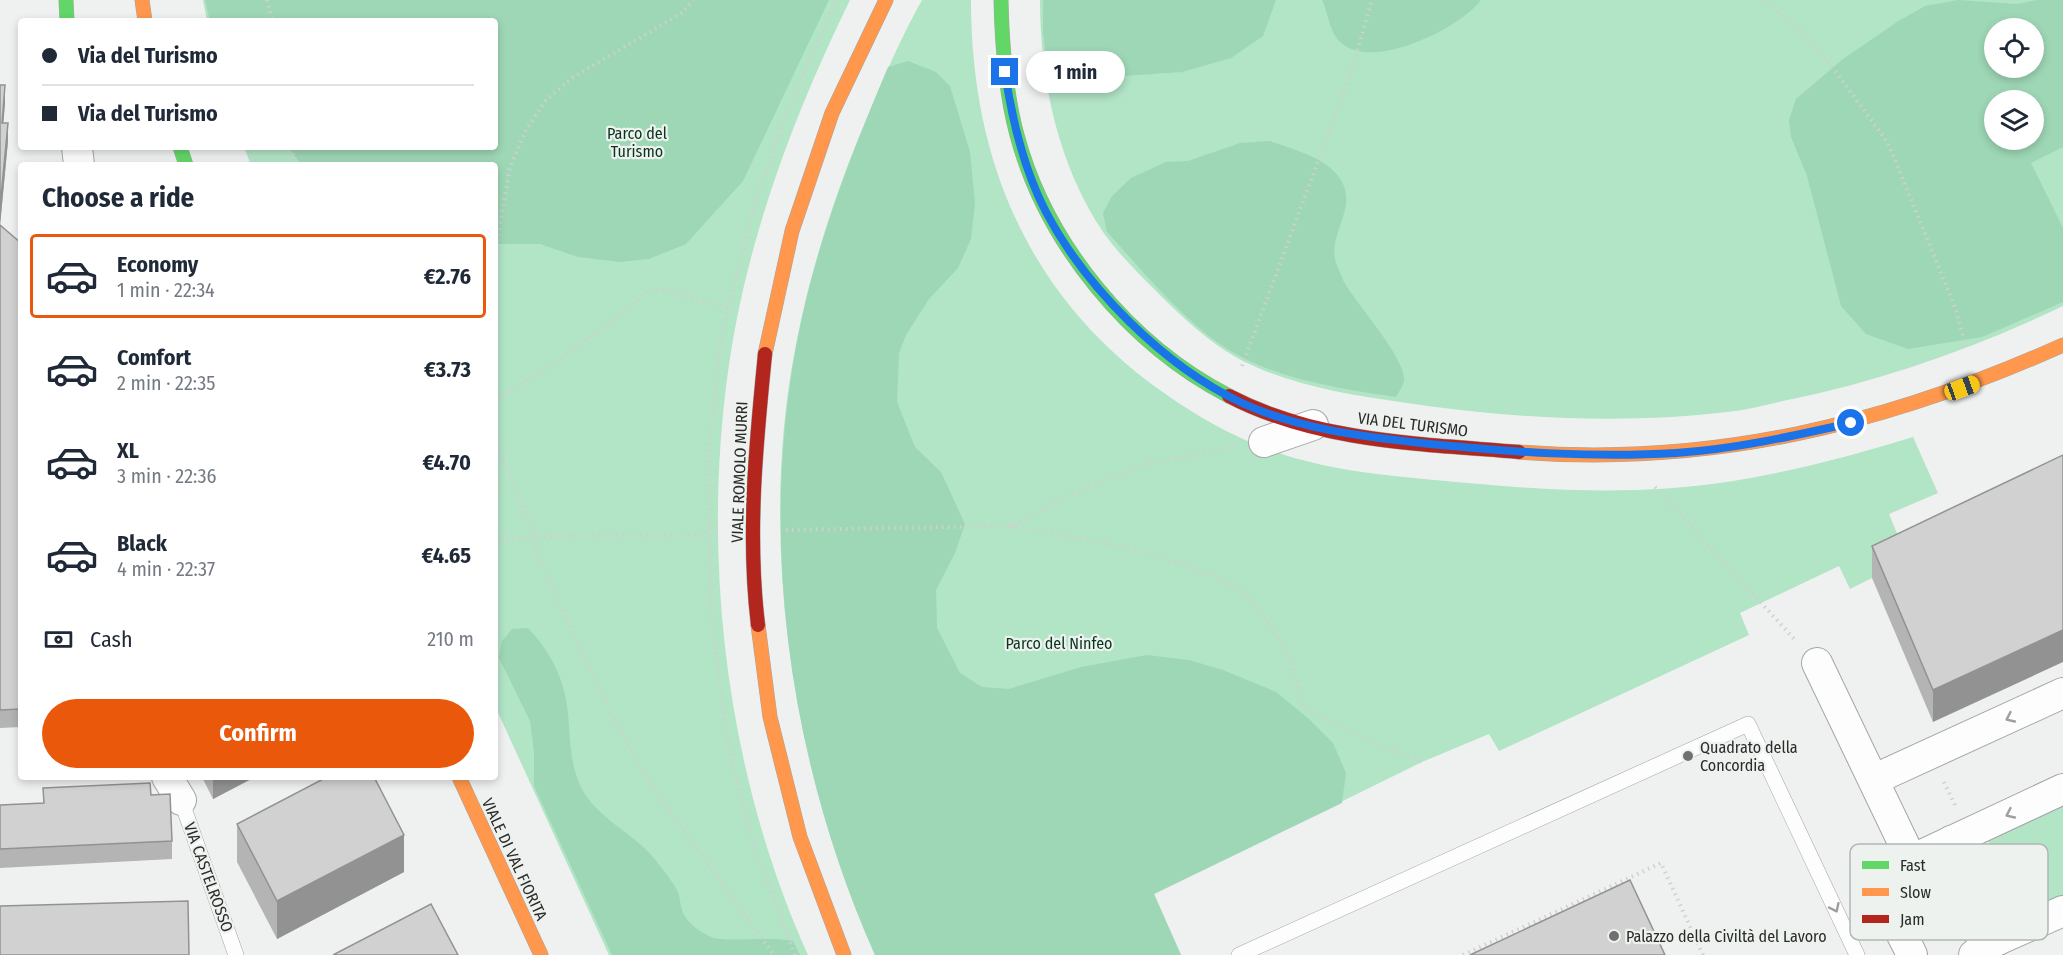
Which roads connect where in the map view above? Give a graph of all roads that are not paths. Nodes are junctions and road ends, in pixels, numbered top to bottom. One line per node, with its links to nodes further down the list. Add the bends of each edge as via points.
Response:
1 (66, 0): 5 (street)
2 (142, 0): 6 (street)
3 (886, 0): 25 (street, VIALE ROMOLO MURRI, via 821,140 792,225 767,336 753,453 754,584 769,710 802,847)
4 (1001, 0): 8 (street, VIA DEL TURISMO, via 1006,77 1022,153 1047,213 1079,261 1139,330 1199,380 1245,404)
5 (67, 18)
6 (145, 18)
7 (2063, 345): 8 (street, VIA DEL TURISMO, via 1976,383 1871,418 1722,448 1626,455 1464,447)
8 (1313, 425): 9 (street)
9 (1264, 442)
10 (1817, 663): 12 (street)
11 (2063, 693): 12 (street, one-way to 12)
12 (1875, 779): 17 (street)
13 (460, 780): 24 (street, VIALE DI VAL FIORITA)
14 (174, 789): 23 (lane, VIA CASTELROSSO)
15 (2063, 789): 16 (street, one-way to 16)
16 (1951, 841): 18 (street); 19 (street)
17 (1896, 844)
18 (1945, 844)
19 (1952, 844)
20 (2063, 910): 21 (street)
21 (2048, 917)
22 (1906, 940): 28 (street)
23 (236, 955)
24 (541, 955)
25 (844, 955)
26 (1239, 955): 27 (lane, one-way to 27, via 1748,724)
27 (1857, 955)
28 (1912, 955)

